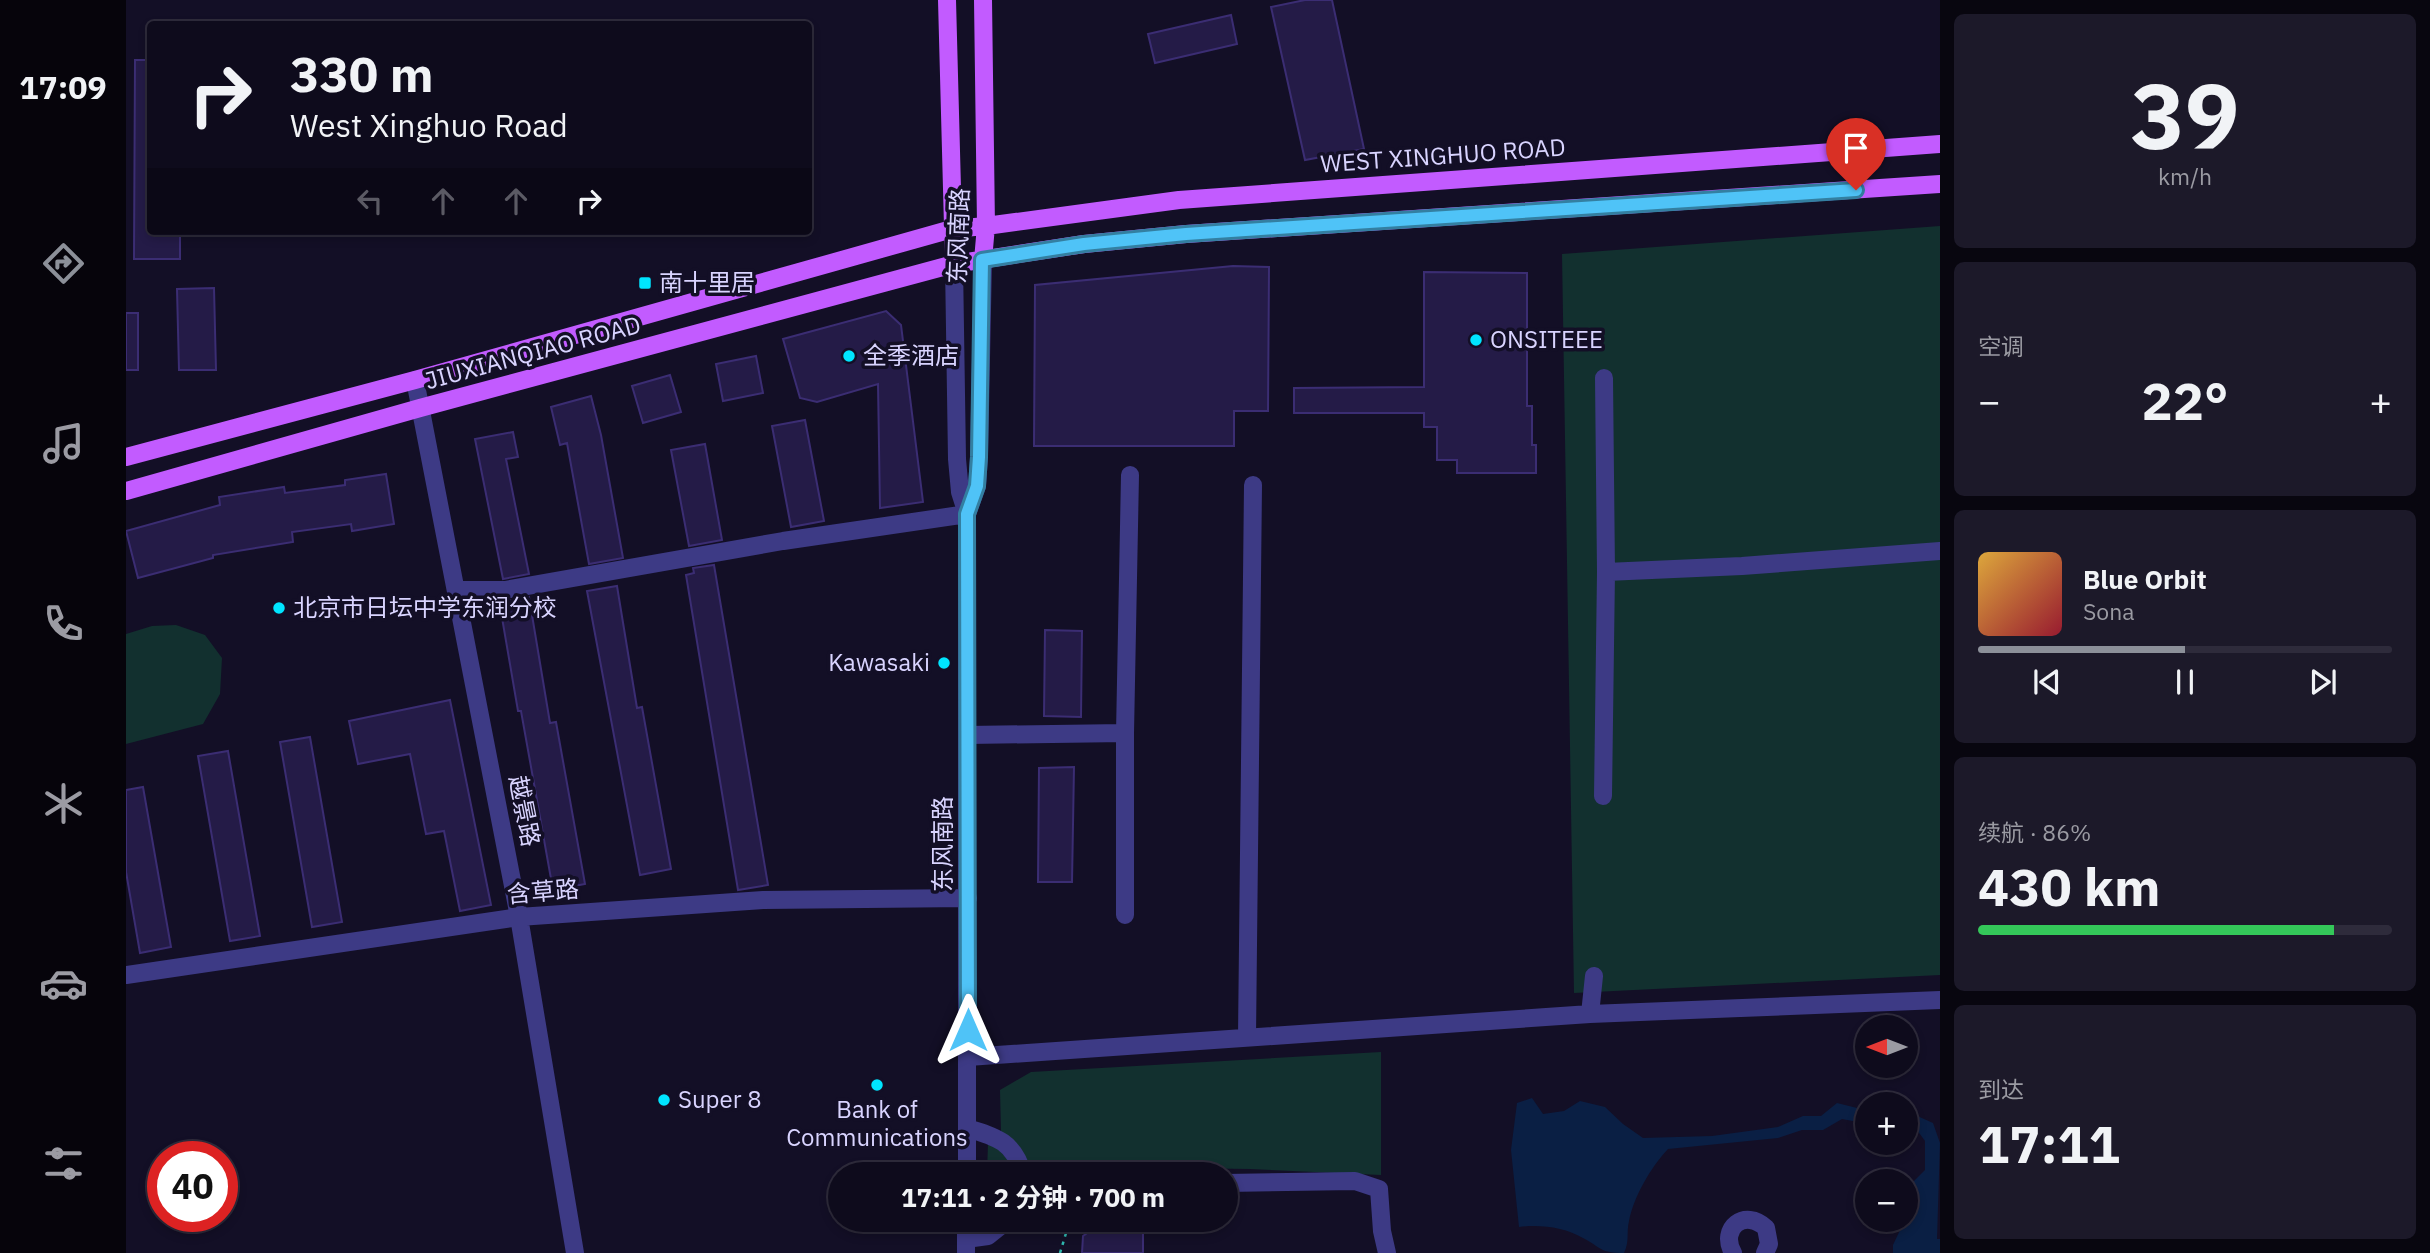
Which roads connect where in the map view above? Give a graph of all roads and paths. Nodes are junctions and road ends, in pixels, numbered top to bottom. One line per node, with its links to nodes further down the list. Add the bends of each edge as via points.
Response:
1 (947, 0): 6 (main road, 东风南路)
2 (983, 0): 5 (main road, 东风南路)
3 (1940, 144): 5 (main road, WEST XINGHUO ROAD, via 1179,200)
4 (1940, 184): 7 (main road, via 1186,234)
5 (986, 226): 6 (main road, WEST XINGHUO ROAD); 7 (main road, 东风南路)
6 (952, 229): 8 (main road, 东风南路); 10 (main road, JIUXIANQIAO ROAD)
7 (982, 260): 8 (main road); 16 (street, 东风南路, via 979,457 977,486)
8 (954, 264): 11 (main road, JIUXIANQIAO ROAD); 16 (street, 东风南路, via 957,459)
9 (1604, 378): 18 (street)
10 (415, 380): 11 (street, 越景路); 12 (main road, JIUXIANQIAO ROAD)
11 (421, 408): 15 (main road, JIUXIANQIAO ROAD); 19 (street, 越景路)
12 (126, 457)
13 (1130, 475): 20 (street)
14 (1253, 485): 30 (street)
15 (126, 491)
16 (967, 514): 19 (street, via 505,590); 21 (street, 东风南路)
17 (1940, 551): 18 (street)
18 (1606, 572): 22 (street)
19 (456, 590): 25 (street, 越景路)
20 (1125, 733): 21 (street); 24 (street)
21 (967, 736): 23 (street, 东风南路)
22 (1603, 796)
23 (968, 898): 25 (street, 含草路, via 763,900); 31 (street, 东风南路)
24 (1125, 915)
25 (519, 917): 26 (street, 含草路); 39 (street, 越景路)
26 (126, 975)
27 (1594, 976): 29 (street)
28 (1940, 1000): 29 (street)
29 (1590, 1014): 30 (street)
30 (1247, 1038): 31 (street)
31 (968, 1057): 32 (street, 东风南路)
32 (967, 1128): 33 (street, 东风南路); 34 (street, via 996,1137)
33 (967, 1162)
34 (1019, 1162)
35 (1238, 1183): 41 (street, via 1355,1181 1379,1189)
36 (994, 1232): 38 (street)
37 (1066, 1232): 40 (path)
38 (966, 1246)
39 (575, 1253)
40 (1060, 1253)
41 (1387, 1253)
42 (1733, 1253): 43 (street, via 1729,1234 1747,1219 1766,1228 1769,1244)
43 (1765, 1253)

